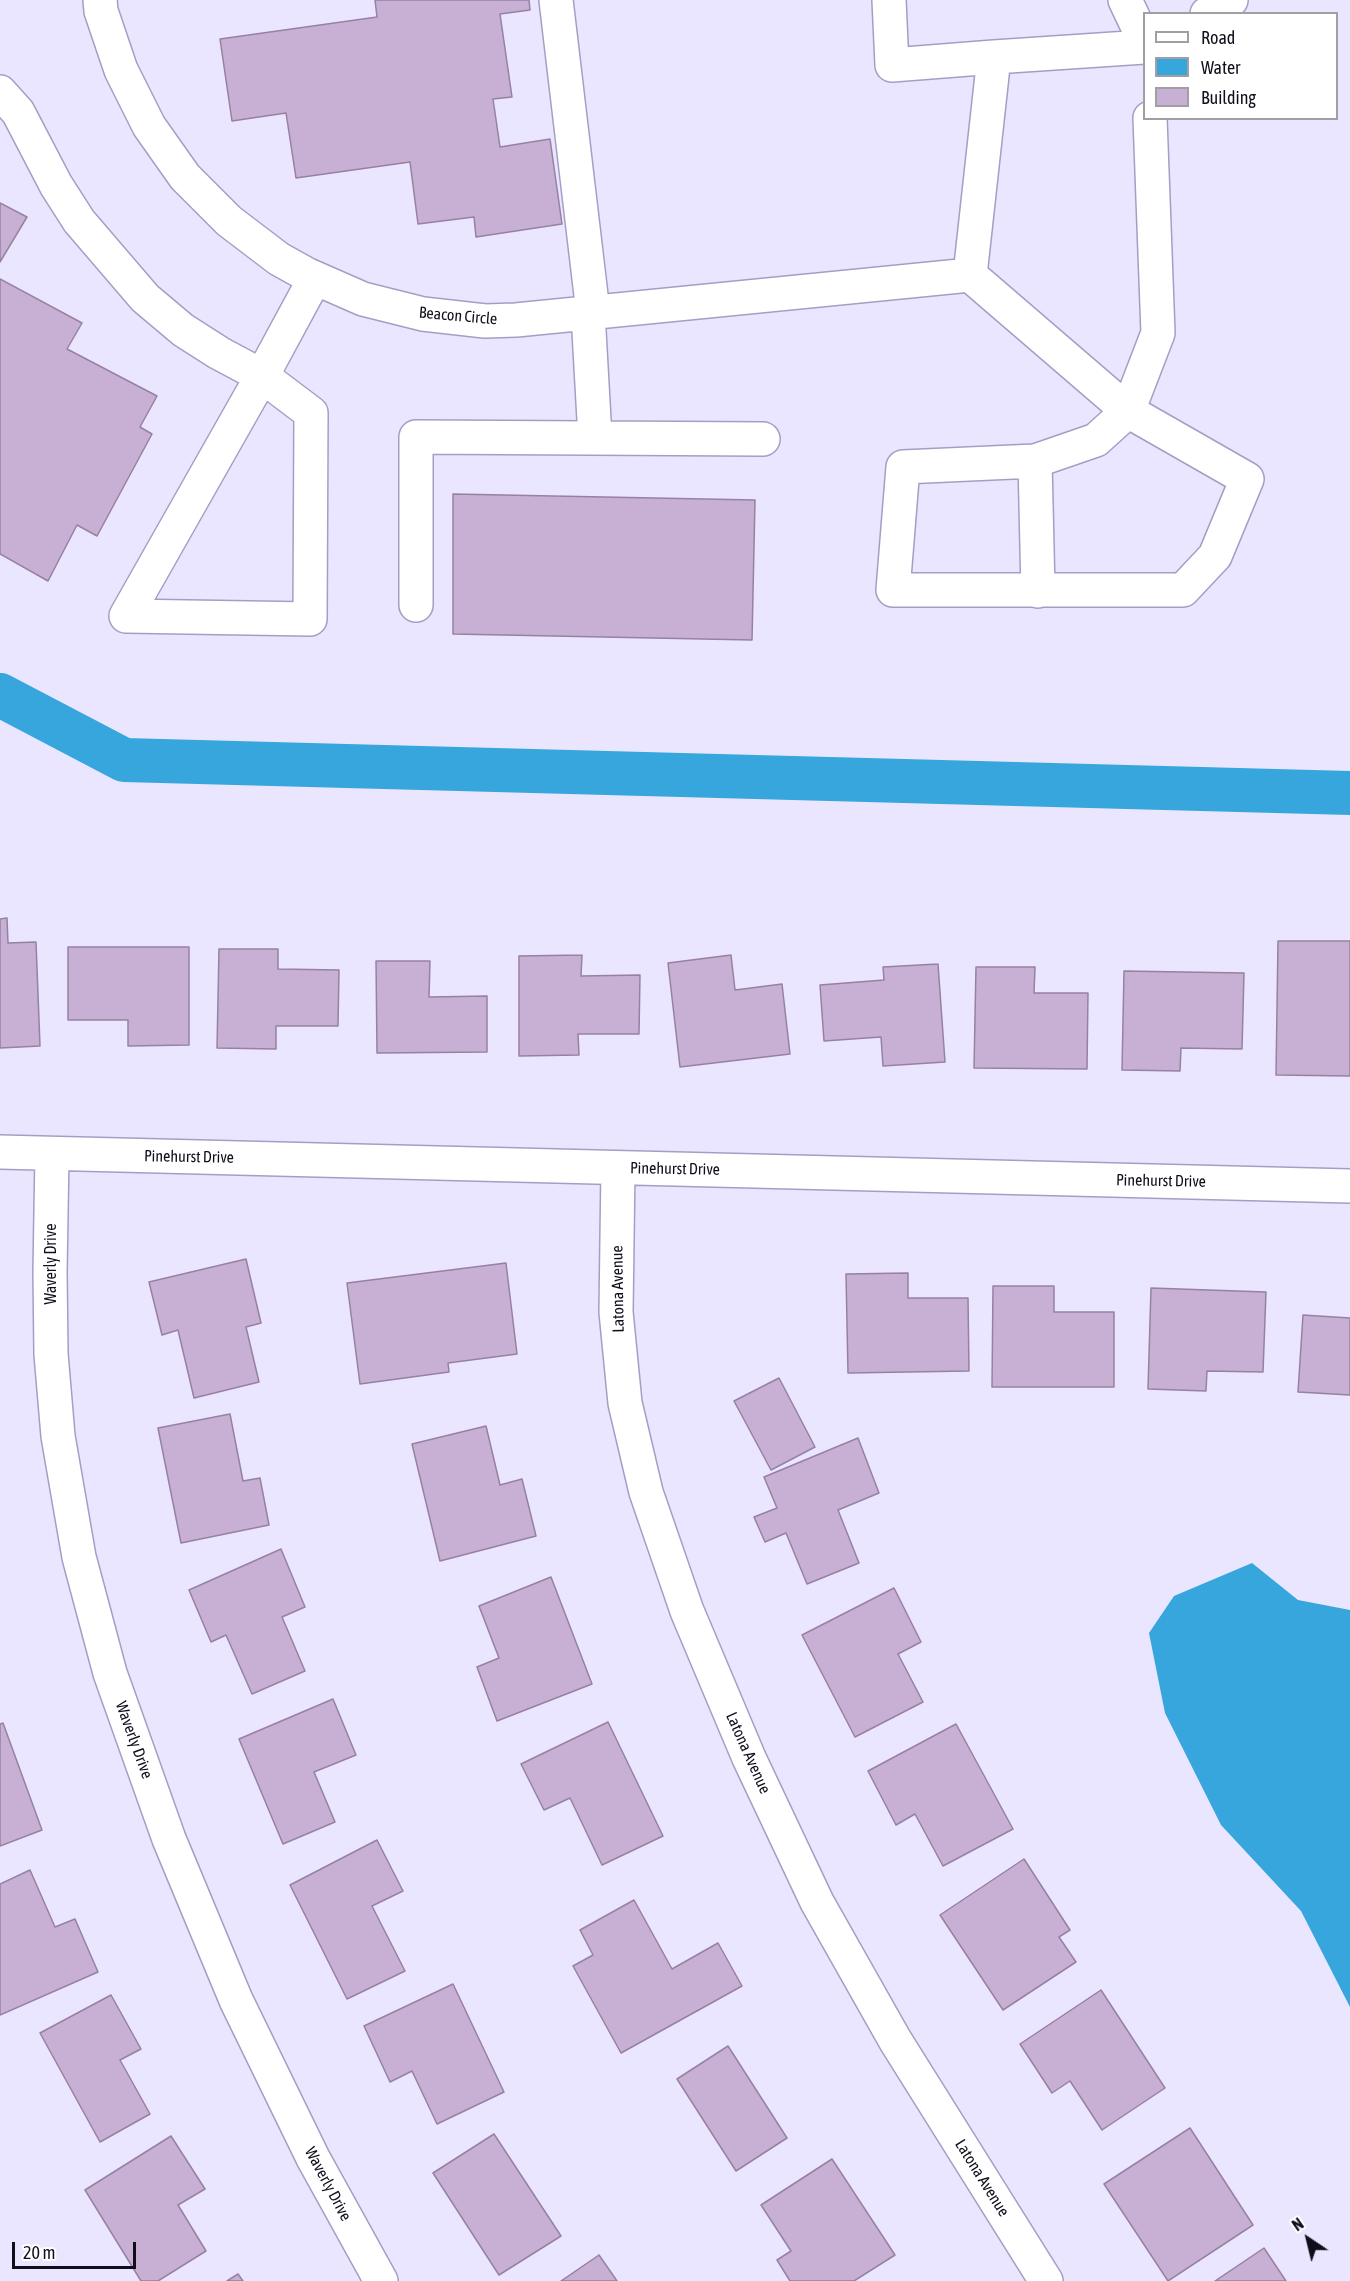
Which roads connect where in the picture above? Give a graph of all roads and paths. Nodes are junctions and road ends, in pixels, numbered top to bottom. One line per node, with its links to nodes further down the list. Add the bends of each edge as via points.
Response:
1 (100, 0): 13 (street, Beacon Circle, via 121,70 149,126 185,177 229,221 279,259)
2 (556, 0): 14 (street)
3 (889, 0): 9 (street, via 892,65)
4 (1125, 0): 7 (street)
5 (1231, 0): 6 (street)
6 (1210, 12)
7 (1143, 38)
8 (1143, 47): 9 (street)
9 (994, 57): 12 (street)
10 (0, 92): 15 (street, via 18,112 79,221 145,298 183,330)
11 (1150, 120): 16 (street, via 1158,333)
12 (970, 274): 14 (street, Beacon Circle); 16 (street)
13 (315, 278): 14 (street, Beacon Circle, via 363,298 423,314 485,321); 15 (street)
14 (590, 313): 17 (street)
15 (261, 376): 15 (street, via 150,575 126,616 310,619 311,413)
16 (1128, 411): 19 (street, via 1096,440); 20 (street, via 1247,479 1215,556 1183,590)
17 (595, 438): 18 (street); 21 (street, via 416,437)
18 (763, 439)
19 (1035, 461): 20 (street); 20 (street, via 903,467 893,590)
20 (1038, 591)
21 (416, 605)
22 (0, 1152): 23 (street, Pinehurst Drive)
23 (52, 1154): 24 (street, Pinehurst Drive); 26 (street, Waverly Drive, via 51,1354 58,1436 79,1557 110,1673 169,1839 236,2000 313,2158)
24 (618, 1168): 25 (street, Pinehurst Drive); 27 (street, Latona Avenue, via 616,1312 625,1403 646,1492 687,1611 748,1758 817,1902 895,2040)
25 (1350, 1186)
26 (381, 2281)
27 (1046, 2281)

